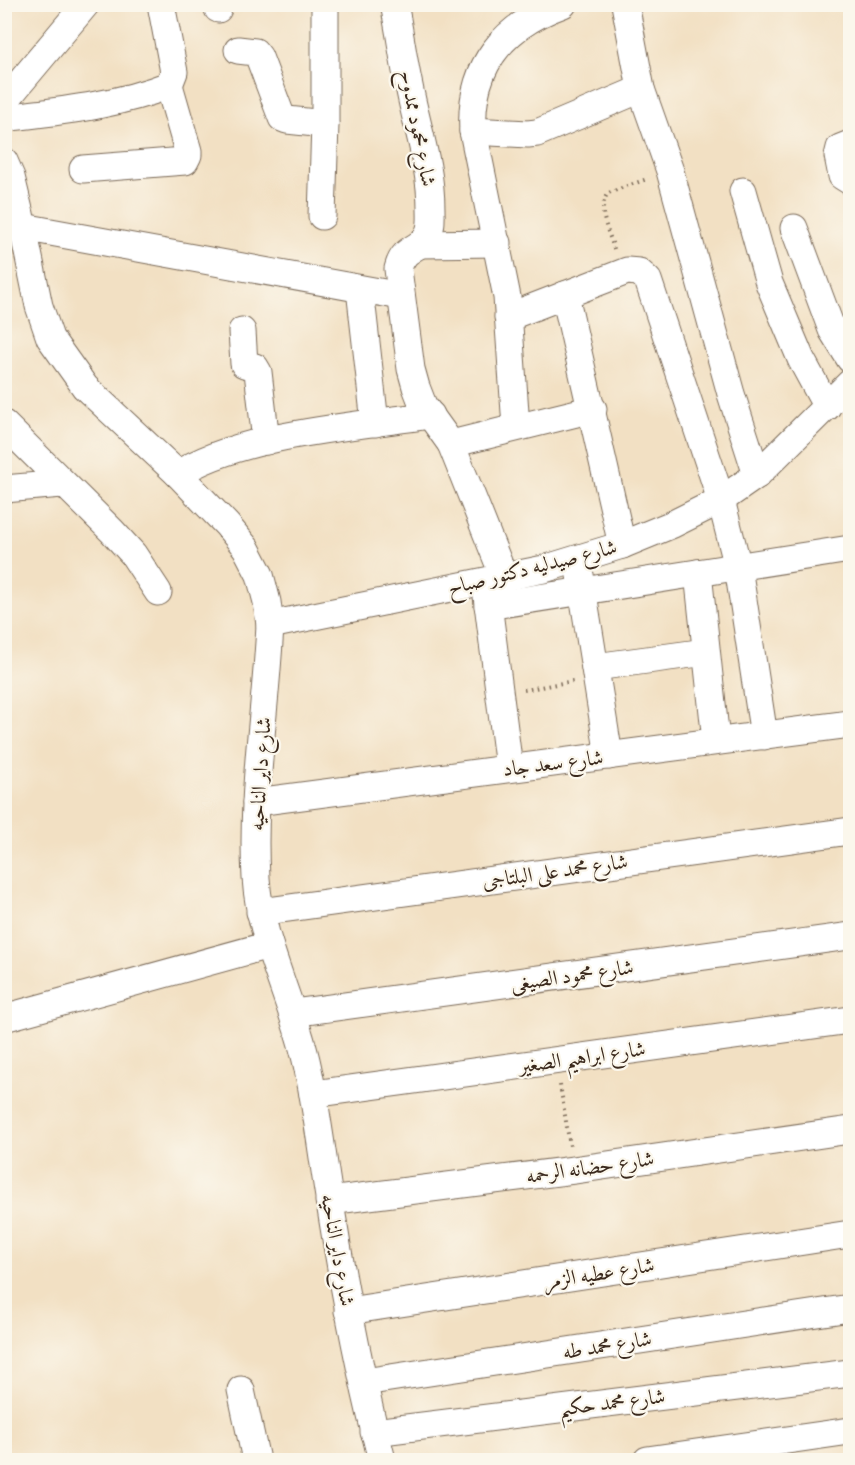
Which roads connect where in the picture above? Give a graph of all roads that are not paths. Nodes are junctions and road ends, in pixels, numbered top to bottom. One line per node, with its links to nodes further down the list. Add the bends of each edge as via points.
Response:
1 (86, 4): 10 (street)
2 (161, 4): 8 (street, via 174,72)
3 (325, 4): 12 (street)
4 (394, 4): 23 (street, شارع محمود ممدوح, via 430,182 430,231)
5 (563, 4): 13 (street, via 538,13 513,30 492,54 478,82)
6 (625, 4): 9 (street)
7 (238, 50): 12 (street, via 255,52 259,57 282,118)
8 (169, 85): 11 (street, via 109,104); 16 (street, via 188,151 185,161)
9 (641, 89): 13 (street, via 537,133); 40 (street, via 670,171)
10 (4, 102)
11 (4, 118)
12 (326, 124): 19 (street)
13 (473, 131): 22 (street)
14 (850, 144): 17 (street, via 840,148 838,156 842,176)
15 (4, 161): 20 (street, شارع داير الناحيه)
16 (83, 169)
17 (850, 181)
18 (743, 190): 31 (street, via 780,312)
19 (322, 216)
20 (23, 227): 24 (street); 39 (street, شارع داير الناحيه, via 39,306 50,338 85,387)
21 (794, 228): 29 (street, via 828,320)
22 (497, 243): 23 (street); 27 (street)
23 (420, 244): 26 (street, شارع محمود ممدوح, via 400,260)
24 (360, 289): 26 (street); 34 (street)
25 (565, 295): 27 (street); 32 (street); 43 (street, via 621,273 639,272 648,280)
26 (401, 296): 33 (street, شارع محمود ممدوح, via 411,369 423,405)
27 (508, 317): 36 (street)
28 (242, 331): 37 (street, via 244,364 258,372)
29 (850, 359)
30 (850, 383): 31 (street, شارع صيدليه دكتور صباح)
31 (827, 407): 40 (street, شارع صيدليه دكتور صباح)
32 (593, 409): 36 (street); 44 (street)
33 (431, 415): 34 (street); 38 (street, شارع محمود ممدوح)
34 (375, 423): 37 (street)
35 (4, 424): 41 (street)
36 (516, 427): 38 (street)
37 (266, 441): 39 (street, via 207,459)
38 (451, 444): 49 (street, شارع محمود ممدوح)
39 (178, 474): 52 (street, شارع داير الناحيه, via 246,548 260,575)
40 (757, 475): 43 (street, شارع صيدليه دكتور صباح)
41 (62, 484): 42 (street); 51 (street, via 112,531)
42 (4, 489)
43 (720, 500): 44 (street, شارع صيدليه دكتور صباح); 47 (street)
44 (622, 545): 46 (street, شارع صيدليه دكتور صباح)
45 (850, 549): 47 (street)
46 (578, 559): 49 (street, شارع صيدليه دكتور صباح); 50 (street)
47 (738, 567): 48 (street); 56 (street)
48 (698, 573): 50 (street); 53 (street)
49 (492, 588): 50 (street); 52 (street, شارع صيدليه دكتور صباح); 59 (street, شارع محمود ممدوح)
50 (583, 591): 54 (street)
51 (158, 592)
52 (270, 625): 60 (street, شارع داير الناحيه)
53 (706, 652): 54 (street); 57 (street)
54 (596, 672): 58 (street)
55 (850, 724): 56 (street, شارع سعد جاد)
56 (764, 736): 57 (street, شارع سعد جاد)
57 (716, 741): 58 (street, شارع سعد جاد)
58 (609, 756): 59 (street, شارع سعد جاد)
59 (509, 768): 60 (street, شارع سعد جاد)
60 (256, 802): 62 (street, شارع داير الناحيه)
61 (850, 831): 62 (street, شارع محمد على البلتاجى)
62 (260, 912): 64 (street, شارع داير الناحيه)
63 (850, 936): 65 (street, شارع محمود الصيغى)
64 (269, 945): 65 (street, شارع داير الناحيه); 66 (street)
65 (293, 1013): 68 (street, شارع داير الناحيه)
66 (4, 1018)
67 (850, 1020): 68 (street, شارع ابراهيم الصغير)
68 (313, 1094): 70 (street, شارع داير الناحيه)
69 (850, 1130): 70 (street, شارع حضانه الرحمه)
70 (329, 1201): 73 (street, شارع داير الناحيه)
71 (850, 1234): 73 (street, شارع عطيه الزمر)
72 (850, 1308): 75 (street, شارع محمد طه)
73 (348, 1311): 75 (street, شارع داير الناحيه)
74 (850, 1373): 77 (street, شارع محمد حكيم)
75 (364, 1382): 77 (street, شارع داير الناحيه)
76 (241, 1390): 79 (street)
77 (374, 1431): 80 (street, شارع داير الناحيه)
78 (850, 1431): 81 (street)
79 (256, 1461)
80 (382, 1461)
81 (647, 1461)

